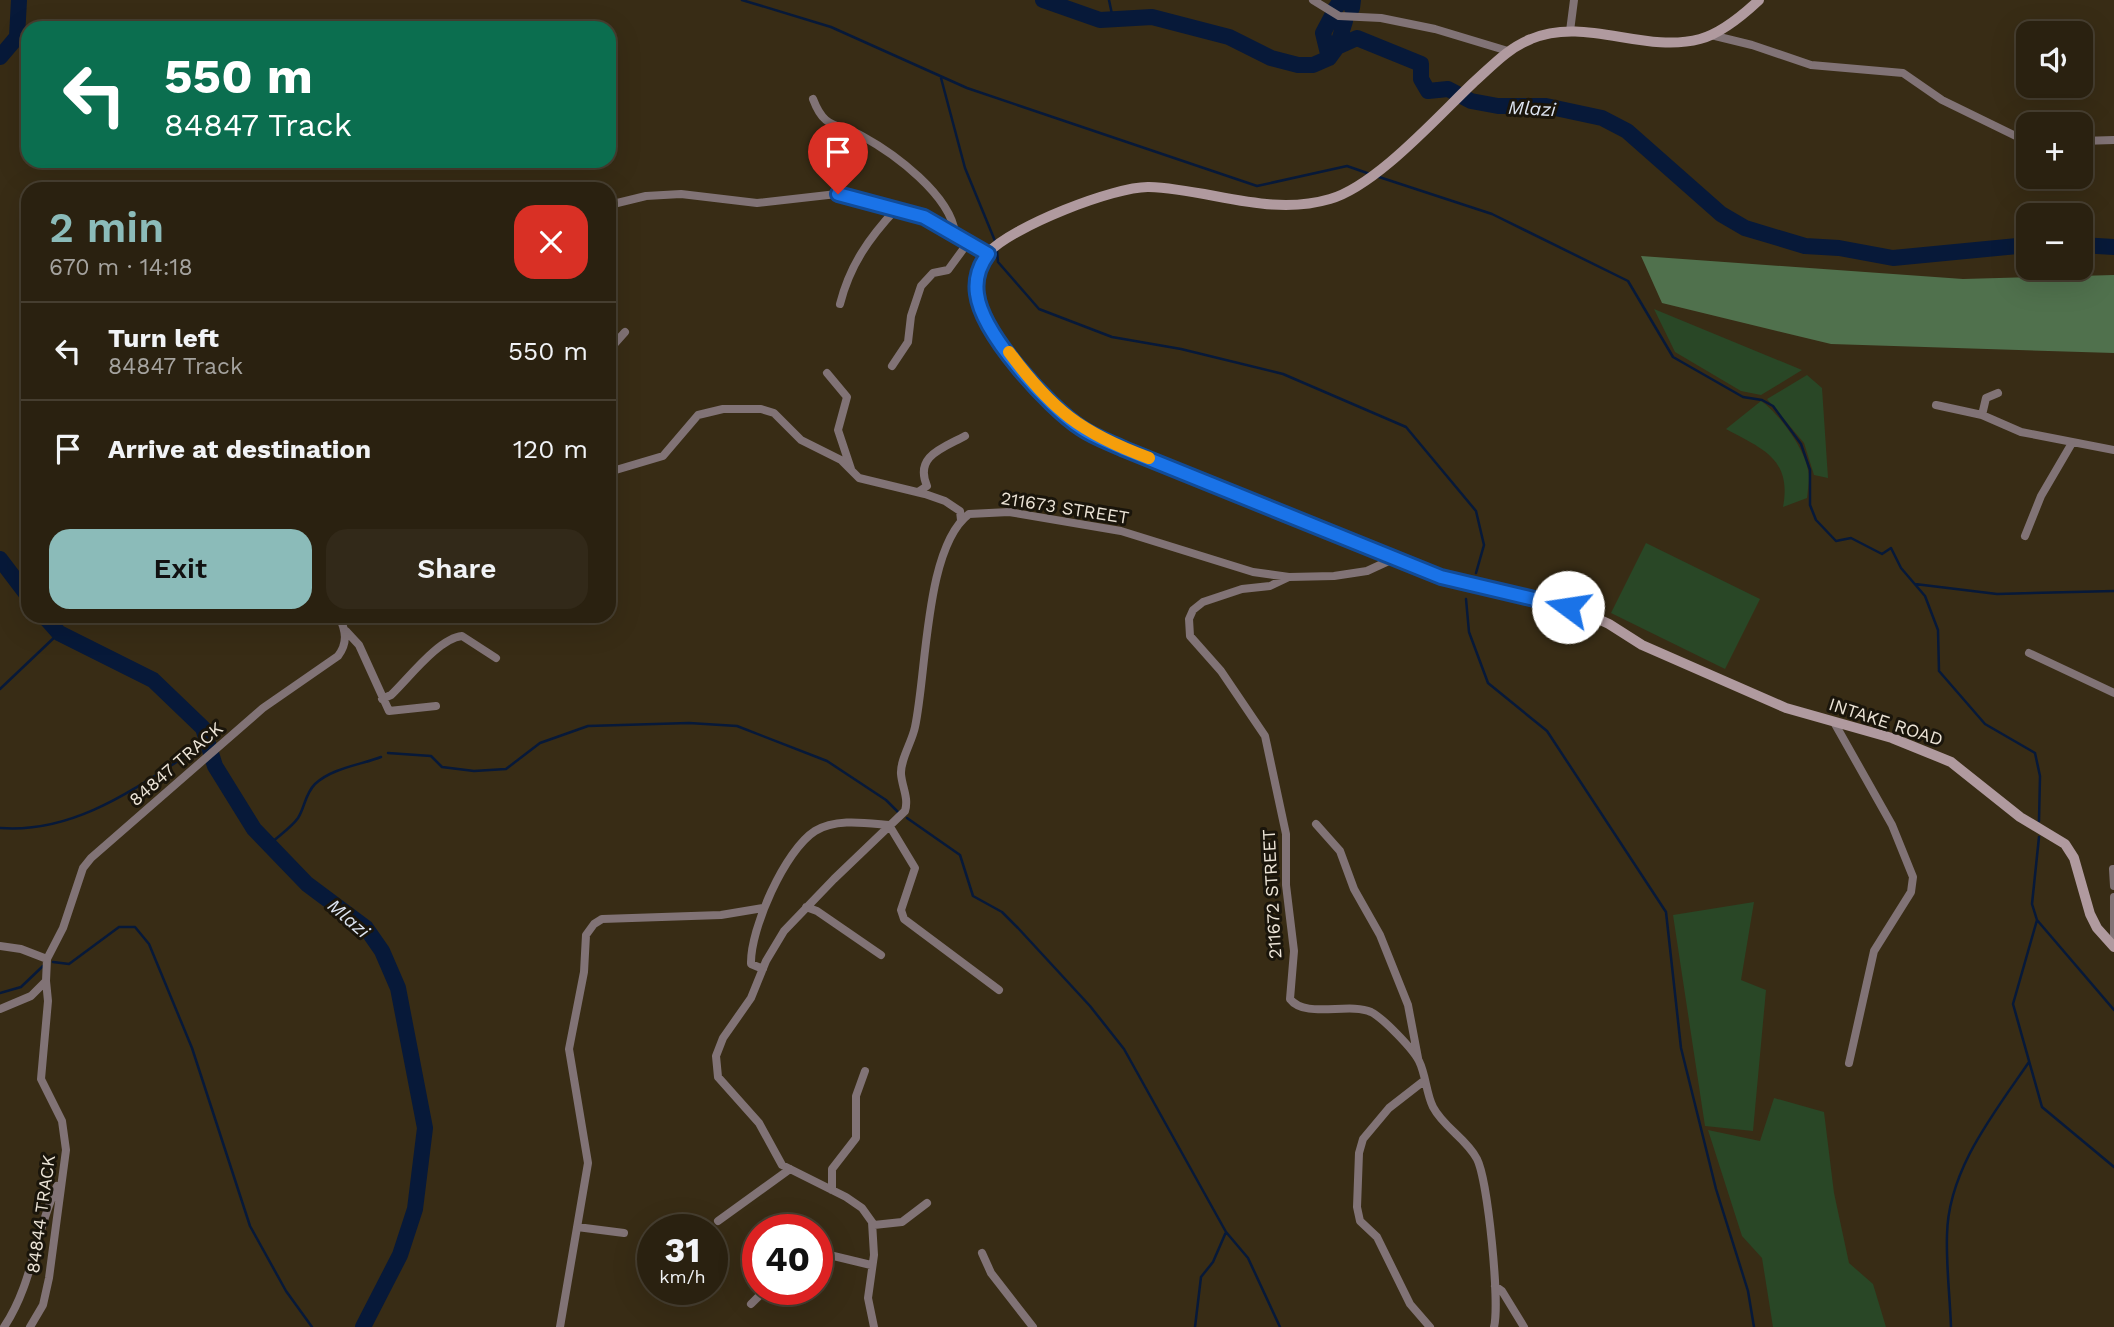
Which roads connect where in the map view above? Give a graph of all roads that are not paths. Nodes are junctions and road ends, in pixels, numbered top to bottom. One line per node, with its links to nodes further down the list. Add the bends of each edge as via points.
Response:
1 (1313, 0): 6 (street, via 1339,16 1381,18 1435,29)
2 (1574, 0): 4 (street)
3 (1759, 0): 5 (street)
4 (1570, 31): 5 (street, via 1670,42); 6 (street, via 1534,37)
5 (1711, 35): 8 (street, via 1811,65 1903,74 1942,100)
6 (1508, 51): 15 (street, via 1395,157 1351,191 1328,200 1290,206 1147,187 1125,190 1021,230)
7 (813, 99): 13 (street, via 828,124 860,135 919,179 946,205)
8 (2016, 136)
9 (2114, 140): 10 (street)
10 (2093, 141)
11 (616, 203): 12 (street, via 681,194 757,203 838,194)
12 (896, 209): 13 (street); 16 (street, via 859,255)
13 (955, 233): 14 (street)
14 (967, 244): 15 (street); 19 (street, via 948,270 933,273 921,286 908,342)
15 (988, 254): 32 (street, INTAKE ROAD, via 981,264 977,295 989,325 1037,387 1080,428)
16 (840, 304)
17 (625, 332): 18 (street)
18 (616, 342)
19 (892, 366)
20 (827, 373): 27 (street, via 847,397 838,430)
21 (1998, 393): 23 (street, via 1986,398)
22 (1936, 405): 23 (street)
23 (1982, 415): 25 (street, via 2021,432)
24 (965, 436): 29 (street, via 926,460 927,486)
25 (2072, 443): 26 (street); 31 (street, via 2041,496)
26 (2114, 450)
27 (851, 469): 28 (street, via 801,440 774,413 723,409 698,415 660,458); 29 (street, via 859,478)
28 (616, 470)
29 (918, 492): 30 (street, via 945,501 960,511)
30 (961, 520): 33 (street, 211673 STREET, via 974,512 1010,512 1121,531 1232,566); 43 (street, via 949,538 934,595 918,707 901,774 907,807)
31 (2025, 536)
32 (1393, 559): 33 (street, via 1367,571); 41 (street, INTAKE ROAD, via 1441,577 1563,606 1724,682)
33 (1292, 578): 58 (street, 211672 STREET, via 1203,603 1193,610 1187,626 1265,736 1286,834 1294,951 1290,999 1312,1010 1370,1012)
34 (342, 623): 35 (street)
35 (346, 631): 39 (street, via 359,645); 53 (street, 84847 TRACK, via 338,656 263,708 91,859 83,868 64,928)
36 (2029, 653): 38 (street)
37 (496, 659): 39 (street, via 462,636 456,637)
38 (2114, 693)
39 (382, 699): 40 (street, via 391,713)
40 (436, 706)
41 (1835, 724): 51 (street, INTAKE ROAD, via 1892,738 1951,762 2020,817 2055,836 2074,858 2086,905 2097,928); 59 (street, via 1892,825 1913,877 1911,892 1874,951)
42 (1316, 824): 58 (street, via 1340,851 1354,889 1380,936 1408,1005)
43 (889, 825): 47 (street); 48 (street, via 841,824 813,832 780,875); 56 (street, via 915,869 901,910 904,919)
44 (2113, 869): 45 (street)
45 (2114, 886)
46 (2114, 897): 49 (street)
47 (806, 907): 52 (street); 54 (street, via 784,932)
48 (763, 908): 54 (street, via 751,960 752,966); 68 (street, via 721,915 602,919 589,929 569,1055 588,1163)
49 (2114, 938)
50 (0, 946): 53 (street)
51 (2114, 947)
52 (881, 956)
53 (47, 959): 55 (street, 84844 TRACK)
54 (763, 969): 62 (street, via 751,998 719,1046 716,1064 723,1084 759,1123 777,1159)
55 (46, 981): 57 (street, via 31,996); 63 (street, 84844 TRACK, via 41,1079 66,1134)
56 (999, 990)
57 (0, 1009)
58 (1419, 1060): 61 (street, 211672 STREET)
59 (1849, 1063)
60 (865, 1071): 64 (street, via 856,1096 856,1138 832,1169)
61 (1425, 1080): 73 (street, 211672 STREET, via 1432,1105 1448,1129 1465,1143 1483,1175); 79 (street, via 1389,1108 1363,1139 1357,1207 1360,1221 1377,1237 1410,1304)
62 (790, 1169): 64 (street); 66 (street)
63 (61, 1177): 74 (street, via 45,1212 23,1293); 75 (street, 84844 TRACK, via 49,1278 43,1305)
64 (832, 1190): 67 (street, via 862,1208)
65 (927, 1203): 67 (street, via 902,1222)
66 (728, 1214)
67 (874, 1225): 72 (street)
68 (577, 1227): 69 (street); 76 (street)
69 (624, 1233)
70 (982, 1253): 78 (street, via 991,1273)
71 (833, 1256): 72 (street)
72 (871, 1265): 77 (street, via 868,1298)
73 (1495, 1286): 80 (street, 211672 STREET); 81 (street)
74 (4, 1327)
75 (30, 1327)
76 (560, 1327)
77 (874, 1327)
78 (1033, 1327)
79 (1430, 1327)
80 (1494, 1327)
81 (1524, 1327)

